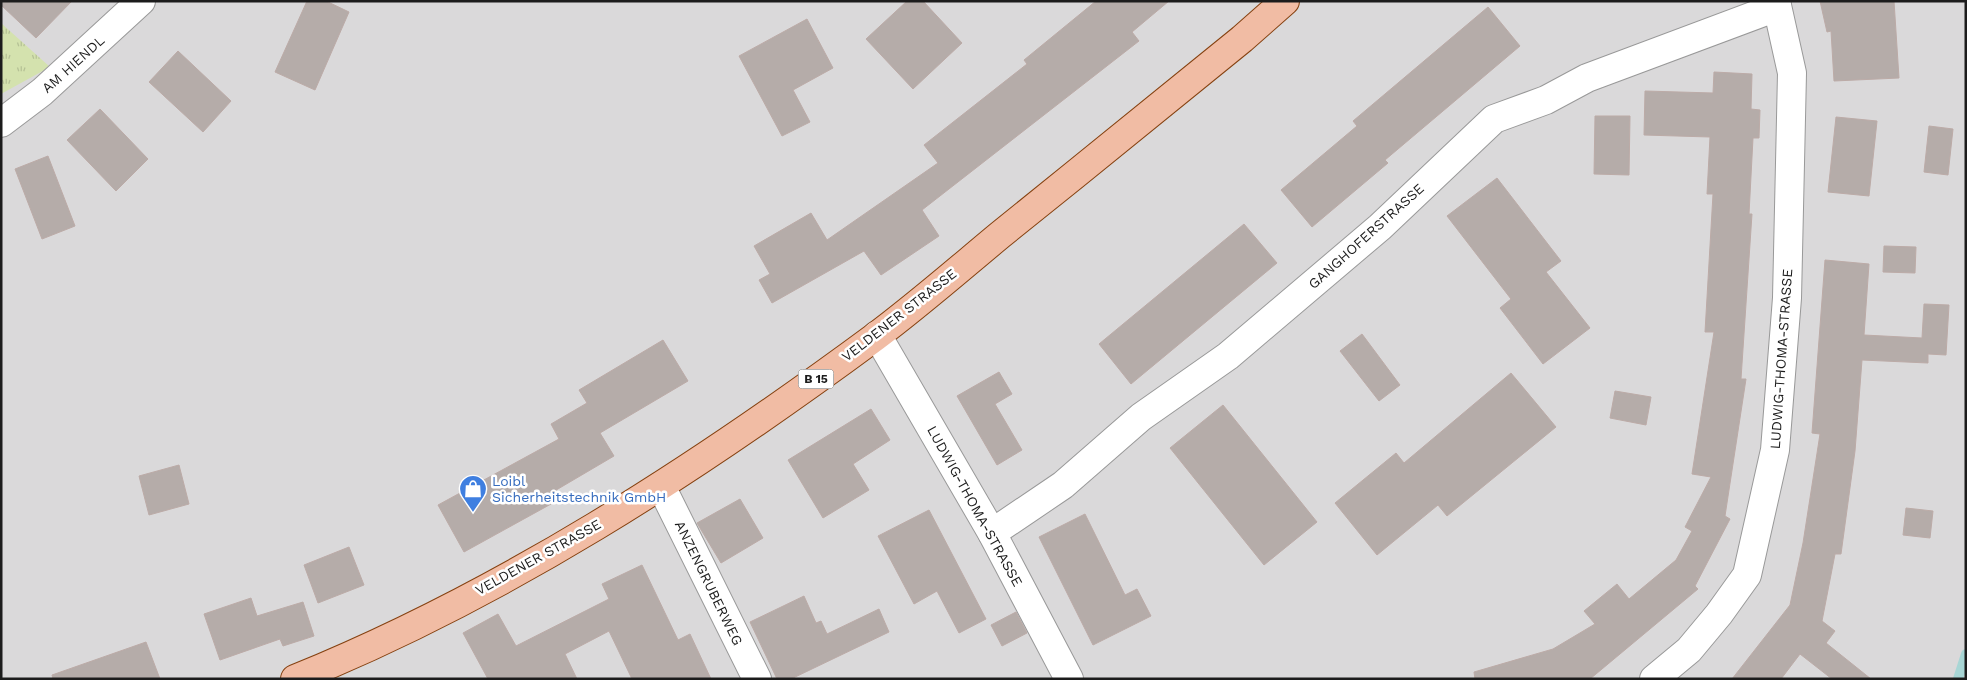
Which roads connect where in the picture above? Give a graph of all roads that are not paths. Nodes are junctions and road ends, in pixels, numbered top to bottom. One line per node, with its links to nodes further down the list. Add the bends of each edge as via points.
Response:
1 (142, 1): 4 (street, AM HIENDL, via 42,92)
2 (1285, 1): 5 (main road, VELDENER STRASSE / B 15)
3 (1776, 4): 7 (street, GANGHOFERSTRASSE, via 1586,78 1546,100 1494,119 1380,226 1228,356 1141,417 1063,485); 11 (street, LUDWIG-THOMA-STRASSE, via 1792,72 1787,298 1775,450 1747,575 1689,650)
4 (1, 123)
5 (877, 335): 6 (main road, VELDENER STRASSE / B 15); 7 (street, LUDWIG-THOMA-STRASSE)
6 (661, 486): 8 (main road, VELDENER STRASSE / B 15, via 553,551 377,644); 9 (street, ANZENGRUBERWEG)
7 (992, 533): 10 (street, LUDWIG-THOMA-STRASSE)
8 (296, 679)
9 (757, 679)
10 (1069, 679)
11 (1654, 679)

